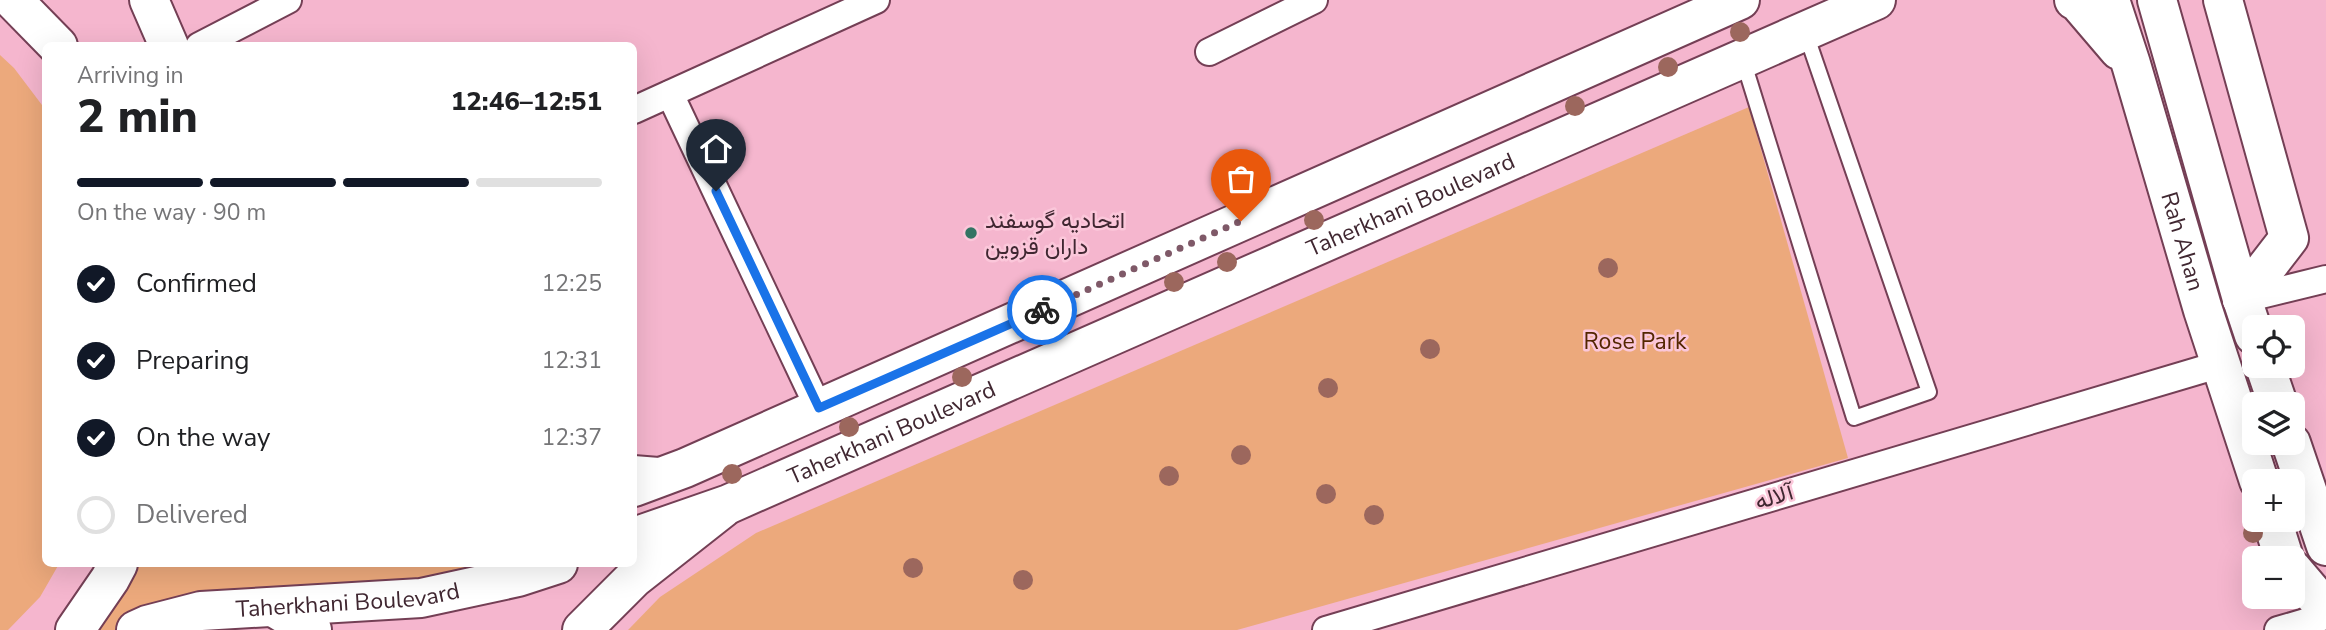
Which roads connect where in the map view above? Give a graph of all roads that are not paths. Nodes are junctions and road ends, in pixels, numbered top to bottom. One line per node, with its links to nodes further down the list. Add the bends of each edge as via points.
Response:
1 (13, 0): 13 (main road)
2 (149, 0): 14 (main road)
3 (288, 0): 15 (street)
4 (876, 0): 19 (street)
5 (1314, 0): 16 (street)
6 (1876, 0): 12 (main road, Taherkhani Boulevard)
7 (2074, 0): 18 (main road)
8 (2110, 0): 18 (main road, Rah Ahan)
9 (2158, 0): 24 (main road, Rah Ahan)
10 (2223, 0): 24 (main road, via 2289,238)
11 (1719, 4): 21 (main road)
12 (1805, 31): 17 (main road, Taherkhani Boulevard); 17 (lane, via 1929,392 1854,418)
13 (54, 42)
14 (167, 42)
15 (207, 42)
16 (1209, 52)
17 (1743, 59): 22 (main road, Taherkhani Boulevard)
18 (2131, 64): 25 (main road, Rah Ahan)
19 (670, 94): 20 (street); 28 (street)
20 (637, 109)
21 (1266, 210): 22 (main road); 28 (main road)
22 (1288, 258): 35 (main road, Taherkhani Boulevard)
23 (2326, 279): 24 (street)
24 (2242, 299): 25 (street); 26 (main road, Rah Ahan)
25 (2203, 310): 27 (main road, Rah Ahan)
26 (2247, 315)
27 (2221, 364): 32 (main road, Rah Ahan); 48 (street, آلاله)
28 (819, 408): 31 (main road)
29 (2295, 455): 37 (main road)
30 (637, 463): 31 (lane)
31 (685, 468): 33 (main road); 34 (main road)
32 (2255, 469)
33 (637, 475)
34 (637, 486)
35 (729, 504): 36 (main road, Taherkhani Boulevard); 47 (main road, via 634,578)
36 (637, 536)
37 (2326, 546)
38 (116, 567): 44 (main road)
39 (548, 567): 41 (main road, Taherkhani Boulevard, via 421,598)
40 (2305, 584): 42 (main road)
41 (273, 607): 45 (main road, Taherkhani Boulevard, via 201,611); 46 (main road)
42 (2326, 609)
43 (2326, 616): 49 (street)
44 (75, 630)
45 (136, 630)
46 (312, 630)
47 (582, 630)
48 (1326, 630)
49 (2278, 630)

